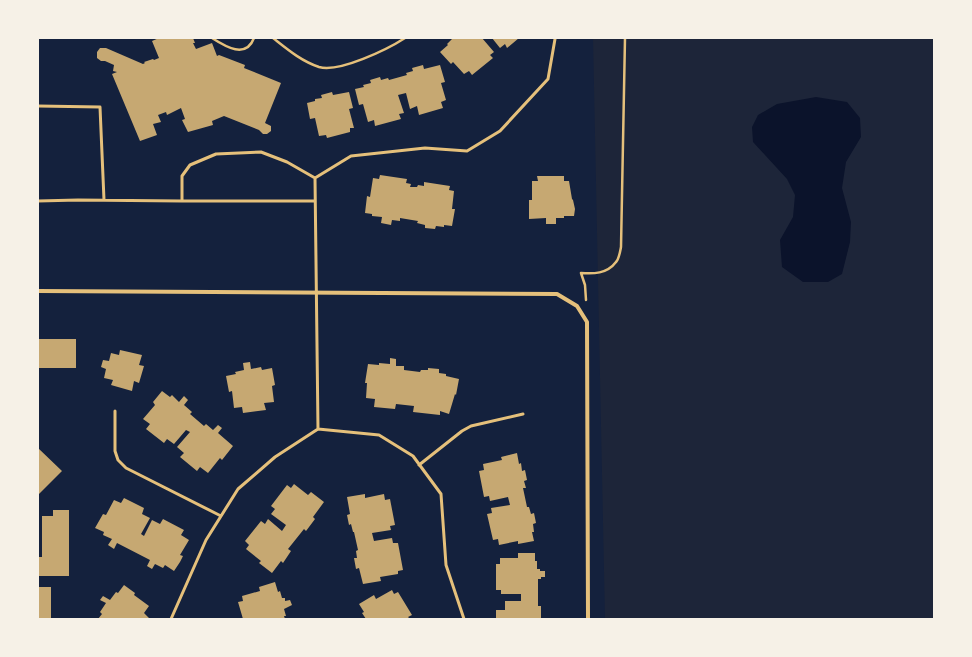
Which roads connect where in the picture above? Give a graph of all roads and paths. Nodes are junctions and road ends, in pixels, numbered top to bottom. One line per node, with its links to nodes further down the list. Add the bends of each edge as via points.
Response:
1 (212, 38): 2 (path, via 236,50 243,50 252,44)
2 (254, 38)
3 (273, 38): 4 (path, via 298,58 321,67 340,66 390,48)
4 (405, 38)
5 (625, 38): 15 (path, via 621,247 616,262 607,269 595,275 581,273 585,285)
6 (556, 39): 8 (lane, via 548,79 500,131 467,151 425,148 351,156)
7 (38, 106): 9 (lane, via 100,107)
8 (315, 178): 11 (lane, via 287,162 261,152 216,154 190,165 182,176); 12 (lane)
9 (104, 200): 10 (lane); 11 (lane)
10 (38, 201)
11 (182, 201): 12 (lane)
12 (315, 201): 14 (lane)
13 (38, 291): 14 (street)
14 (316, 293): 15 (street, via 557,294 577,306); 18 (lane)
15 (587, 322): 23 (street)
16 (115, 411): 20 (lane, via 115,451 118,460 126,468)
17 (523, 414): 19 (lane, via 471,426)
18 (318, 429): 19 (lane, via 379,434 412,456); 20 (lane, via 275,457 238,489)
19 (419, 465): 22 (lane, via 441,494 446,565)
20 (221, 516): 21 (lane, via 206,540)
21 (171, 619)
22 (464, 619)
23 (588, 619)

